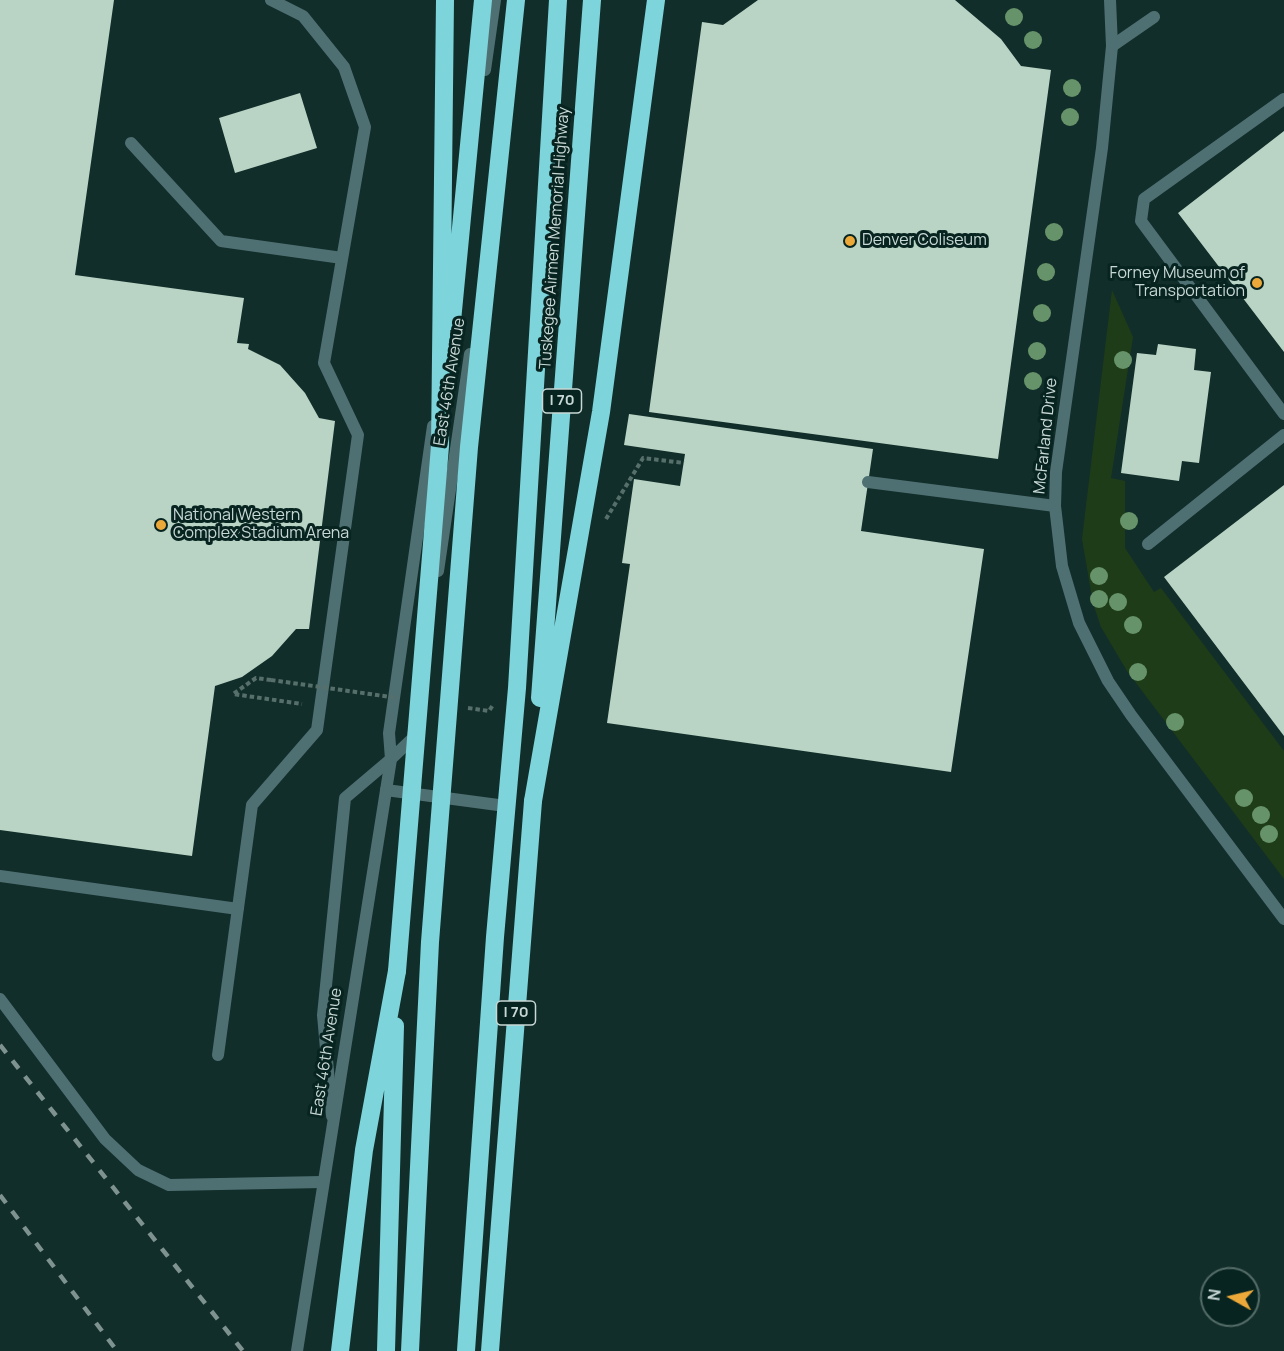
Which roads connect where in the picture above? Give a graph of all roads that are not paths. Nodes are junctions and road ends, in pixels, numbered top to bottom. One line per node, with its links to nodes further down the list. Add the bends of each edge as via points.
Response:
1 (271, 0): 15 (street, via 303,16 344,67 365,127)
2 (445, 0): 18 (highway, bridge)
3 (483, 0): 18 (highway, bridge)
4 (495, 0): 22 (street, East 46th Avenue, via 389,733)
5 (516, 0): 38 (highway, bridge, via 469,447 432,919)
6 (524, 0): 22 (street, East 46th Avenue, via 412,738)
7 (558, 0): 39 (highway, bridge, via 517,688)
8 (592, 0): 24 (highway, Tuskegee Airmen Memorial Highway / I 70, bridge)
9 (656, 0): 24 (highway, bridge, via 601,412)
10 (1110, 0): 12 (street, McFarland Drive)
11 (1155, 17): 12 (street)
12 (1112, 46): 20 (street, McFarland Drive, via 1102,148 1056,472)
13 (1284, 99): 16 (street, via 1144,199 1141,221)
14 (131, 143): 15 (street, via 220,241)
15 (342, 258): 27 (street, via 324,363 358,435 321,706 317,730 252,806)
16 (1284, 414)
17 (1284, 435): 21 (street)
18 (440, 446): 29 (highway, bridge)
19 (868, 482): 20 (street)
20 (1056, 506): 28 (street, McFarland Drive, via 1062,566 1070,595 1108,681)
21 (1148, 544)
22 (391, 759): 23 (street, East 46th Avenue); 32 (street, via 345,798 323,1014)
23 (386, 790): 25 (street); 32 (street, East 46th Avenue)
24 (533, 801): 34 (highway, I 70)
25 (498, 805)
26 (0, 876): 27 (street)
27 (238, 909): 31 (street)
28 (1284, 919)
29 (396, 970): 36 (highway, via 364,1150); 37 (highway)
30 (0, 999): 33 (street, via 105,1139 138,1170 169,1185)
31 (218, 1055)
32 (332, 1120): 33 (street, East 46th Avenue)
33 (322, 1182): 35 (street, East 46th Avenue)
34 (499, 1224): 40 (highway, I 70); 41 (highway)
35 (297, 1351)
36 (340, 1351)
37 (386, 1351)
38 (410, 1351)
39 (466, 1351)
40 (490, 1351)
41 (502, 1351)

